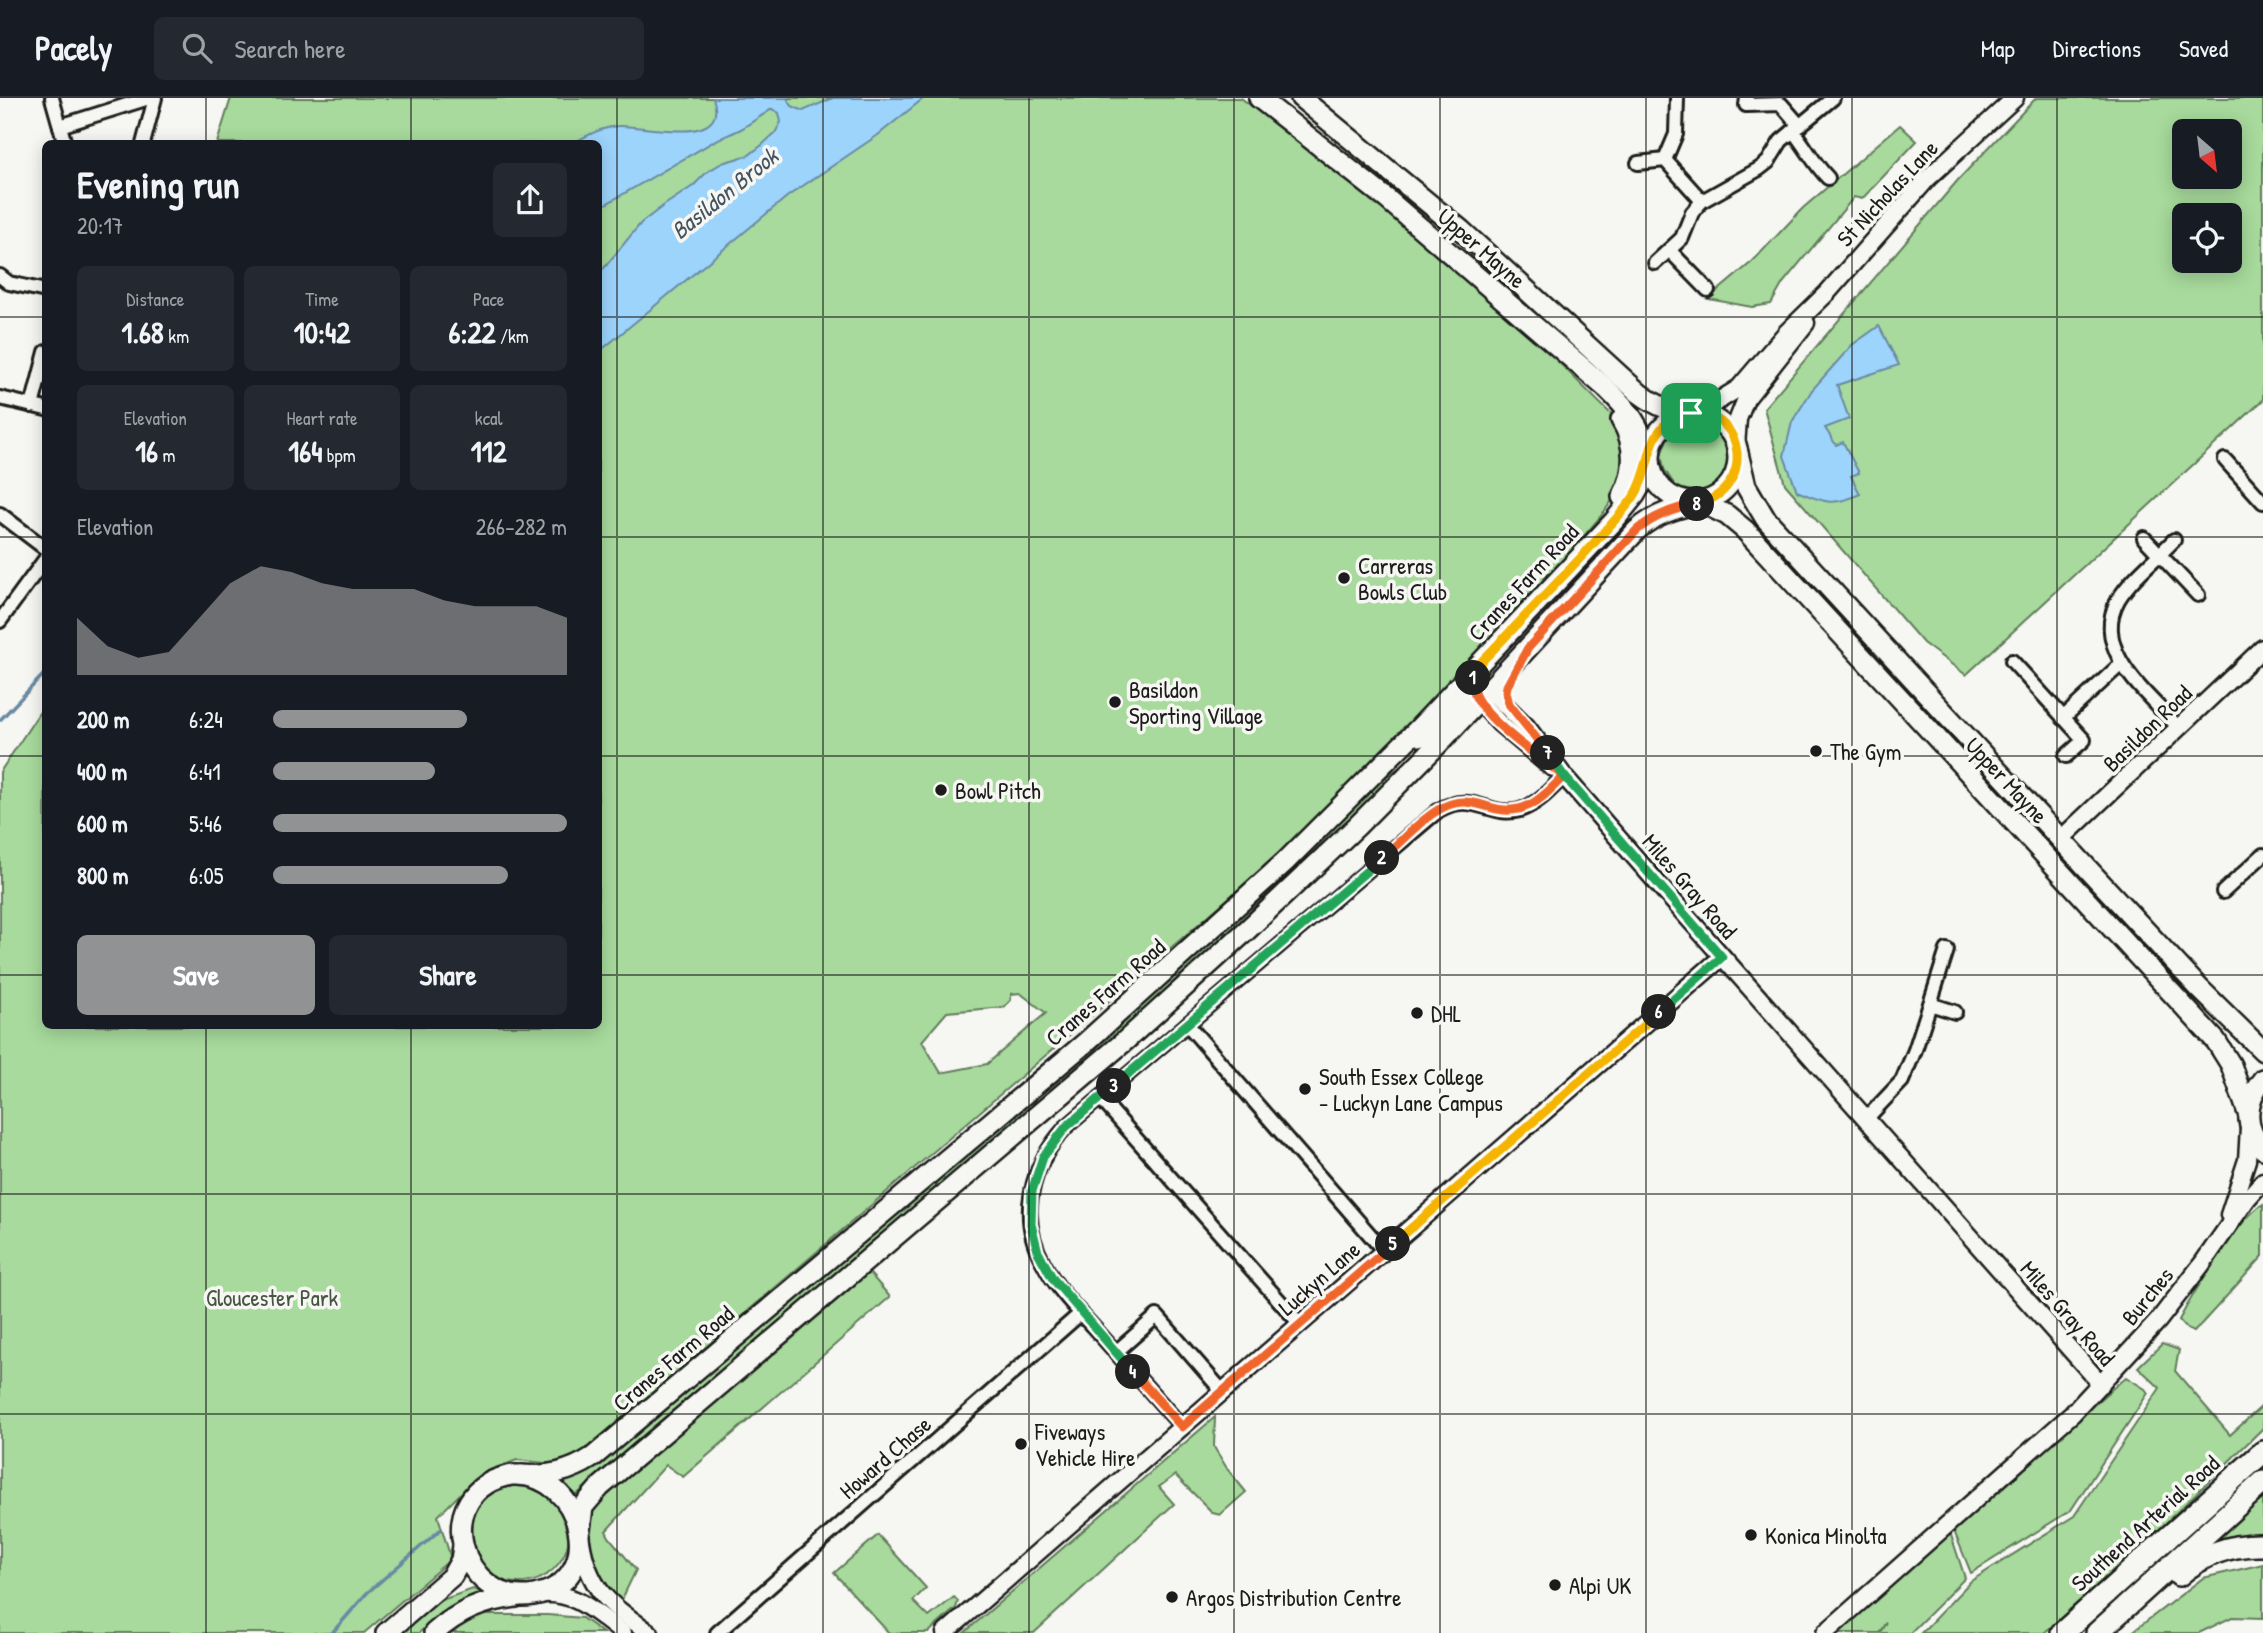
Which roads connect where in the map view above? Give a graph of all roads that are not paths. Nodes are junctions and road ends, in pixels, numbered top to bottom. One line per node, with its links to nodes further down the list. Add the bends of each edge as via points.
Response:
1 (51, 98): 9 (street)
2 (152, 98): 9 (street); 12 (street)
3 (1259, 98): 23 (main road, Upper Mayne, via 1387,199)
4 (1301, 98): 28 (main road, Upper Mayne, via 1461,230 1639,393 1671,411)
5 (1677, 98): 13 (street, via 1676,134)
6 (1746, 98): 10 (street, via 1746,105 1781,103)
7 (1833, 98): 10 (street)
8 (2015, 98): 22 (street, St Nicholas Lane, via 1928,178)
9 (60, 126): 11 (street)
10 (1797, 129): 15 (street, via 1815,165); 16 (street, via 1759,169)
11 (64, 140)
12 (144, 140)
13 (1665, 160): 14 (street); 16 (street)
14 (1639, 163)
15 (1828, 178)
16 (1702, 201): 17 (street, via 1682,238)
17 (1669, 250): 18 (street); 21 (street)
18 (1656, 263)
19 (0, 276): 20 (street, via 9,283)
20 (42, 290)
21 (1708, 290)
22 (1827, 293): 28 (street, St Nicholas Lane, via 1739,388); 29 (street, St Nicholas Lane, via 1746,399 1738,419)
23 (1551, 340): 30 (main road, Upper Mayne, via 1630,412); 40 (main road, via 1622,422 1633,460 1620,499)
24 (42, 367): 26 (street)
25 (0, 398): 26 (street)
26 (32, 406): 27 (street)
27 (42, 408)
28 (1695, 413): 29 (main road, via 1719,421 1731,433); 30 (main road, via 1676,417 1661,427)
29 (1736, 448): 33 (main road, via 1731,482 1719,495); 55 (main road, Upper Mayne, via 1746,486 1765,518)
30 (1649, 457): 33 (main road, via 1655,478 1667,493 1681,501); 40 (main road, Cranes Farm Road, via 1643,481 1626,507)
31 (2225, 460): 32 (street)
32 (2263, 502)
33 (1701, 503): 43 (main road, via 1667,511 1637,530); 66 (main road, Upper Mayne, via 1745,530 2216,1041 2231,1065)
34 (0, 514): 37 (street)
35 (2144, 538): 38 (street)
36 (2174, 540): 38 (street)
37 (42, 546)
38 (2160, 555): 41 (street); 47 (street, via 2118,600 2109,624)
39 (42, 563): 42 (street)
40 (1557, 582): 45 (main road, Cranes Farm Road)
41 (2198, 595)
42 (0, 621)
43 (1528, 648): 48 (main road); 49 (street, via 1507,686 1506,698)
44 (2263, 648): 51 (street, Basildon Road)
45 (1482, 661): 48 (main road, via 1473,680); 53 (main road, Cranes Farm Road)
46 (2012, 661): 50 (street)
47 (2121, 664): 50 (street); 51 (street)
48 (1481, 693): 49 (street, Miles Gray Road); 53 (street); 54 (street, Miles Gray Road, via 1505,729); 82 (main road, via 1398,785 1174,997 592,1494 583,1507)
49 (1514, 713): 54 (street, Miles Gray Road)
50 (2063, 718): 52 (street, via 2084,740)
51 (2179, 728): 55 (street, Basildon Road)
52 (2066, 755)
53 (1376, 771): 80 (main road, Cranes Farm Road, via 1234,910 1086,1043 593,1457 544,1476)
54 (1564, 776): 59 (street, Miles Gray Road); 62 (street, via 1535,803 1519,810 1464,802 1438,810)
55 (2061, 839): 63 (main road, Upper Mayne)
56 (2263, 855): 57 (street)
57 (2223, 892)
58 (1947, 950): 60 (street)
59 (1722, 957): 67 (street, Miles Gray Road); 72 (street, Luckyn Lane)
60 (1930, 1004): 61 (street); 67 (street, via 1902,1081)
61 (1955, 1012)
62 (1187, 1024): 65 (street); 72 (street)
63 (2263, 1051)
64 (2263, 1079): 66 (main road, via 2254,1091)
65 (1100, 1098): 73 (street, via 1066,1127 1043,1157 1030,1207 1044,1265); 74 (street)
66 (2248, 1118): 68 (main road, Upper Mayne); 71 (street, Burches, via 2247,1160)
67 (1866, 1119): 76 (street, Miles Gray Road)
68 (2263, 1149)
69 (2263, 1181): 71 (street, Burches)
70 (2263, 1195): 71 (street)
71 (2222, 1233): 76 (street, Burches, via 2158,1321)
72 (1384, 1251): 74 (street, Luckyn Lane)
73 (1081, 1313): 75 (street); 90 (street, Howard Chase)
74 (1300, 1324): 77 (street, Luckyn Lane)
75 (1116, 1352): 77 (street, via 1157,1316); 78 (street)
76 (2101, 1384): 92 (street, Miles Gray Road)
77 (1223, 1391): 78 (street, Luckyn Lane)
78 (1182, 1427): 91 (street, Luckyn Lane)
79 (2263, 1452): 93 (highway, Southend Arterial Road)
80 (521, 1475): 82 (main road, via 555,1490 573,1513); 84 (main road, via 495,1479 473,1495 462,1520)
81 (2263, 1482): 94 (highway)
82 (580, 1534): 85 (main road, via 578,1558 569,1574 554,1587); 89 (street, via 589,1574 600,1591)
83 (2263, 1545): 95 (highway, via 2227,1548 2199,1559)
84 (463, 1546): 85 (main road, via 470,1563 490,1584 507,1594); 86 (main road, via 452,1576)
85 (532, 1595): 87 (main road, via 472,1606); 88 (street, via 575,1598)
86 (386, 1633)
87 (434, 1633)
88 (623, 1633)
89 (650, 1633)
90 (717, 1633)
91 (945, 1633)
92 (1825, 1633)
93 (2062, 1633)
94 (2097, 1633)
95 (2112, 1633)

